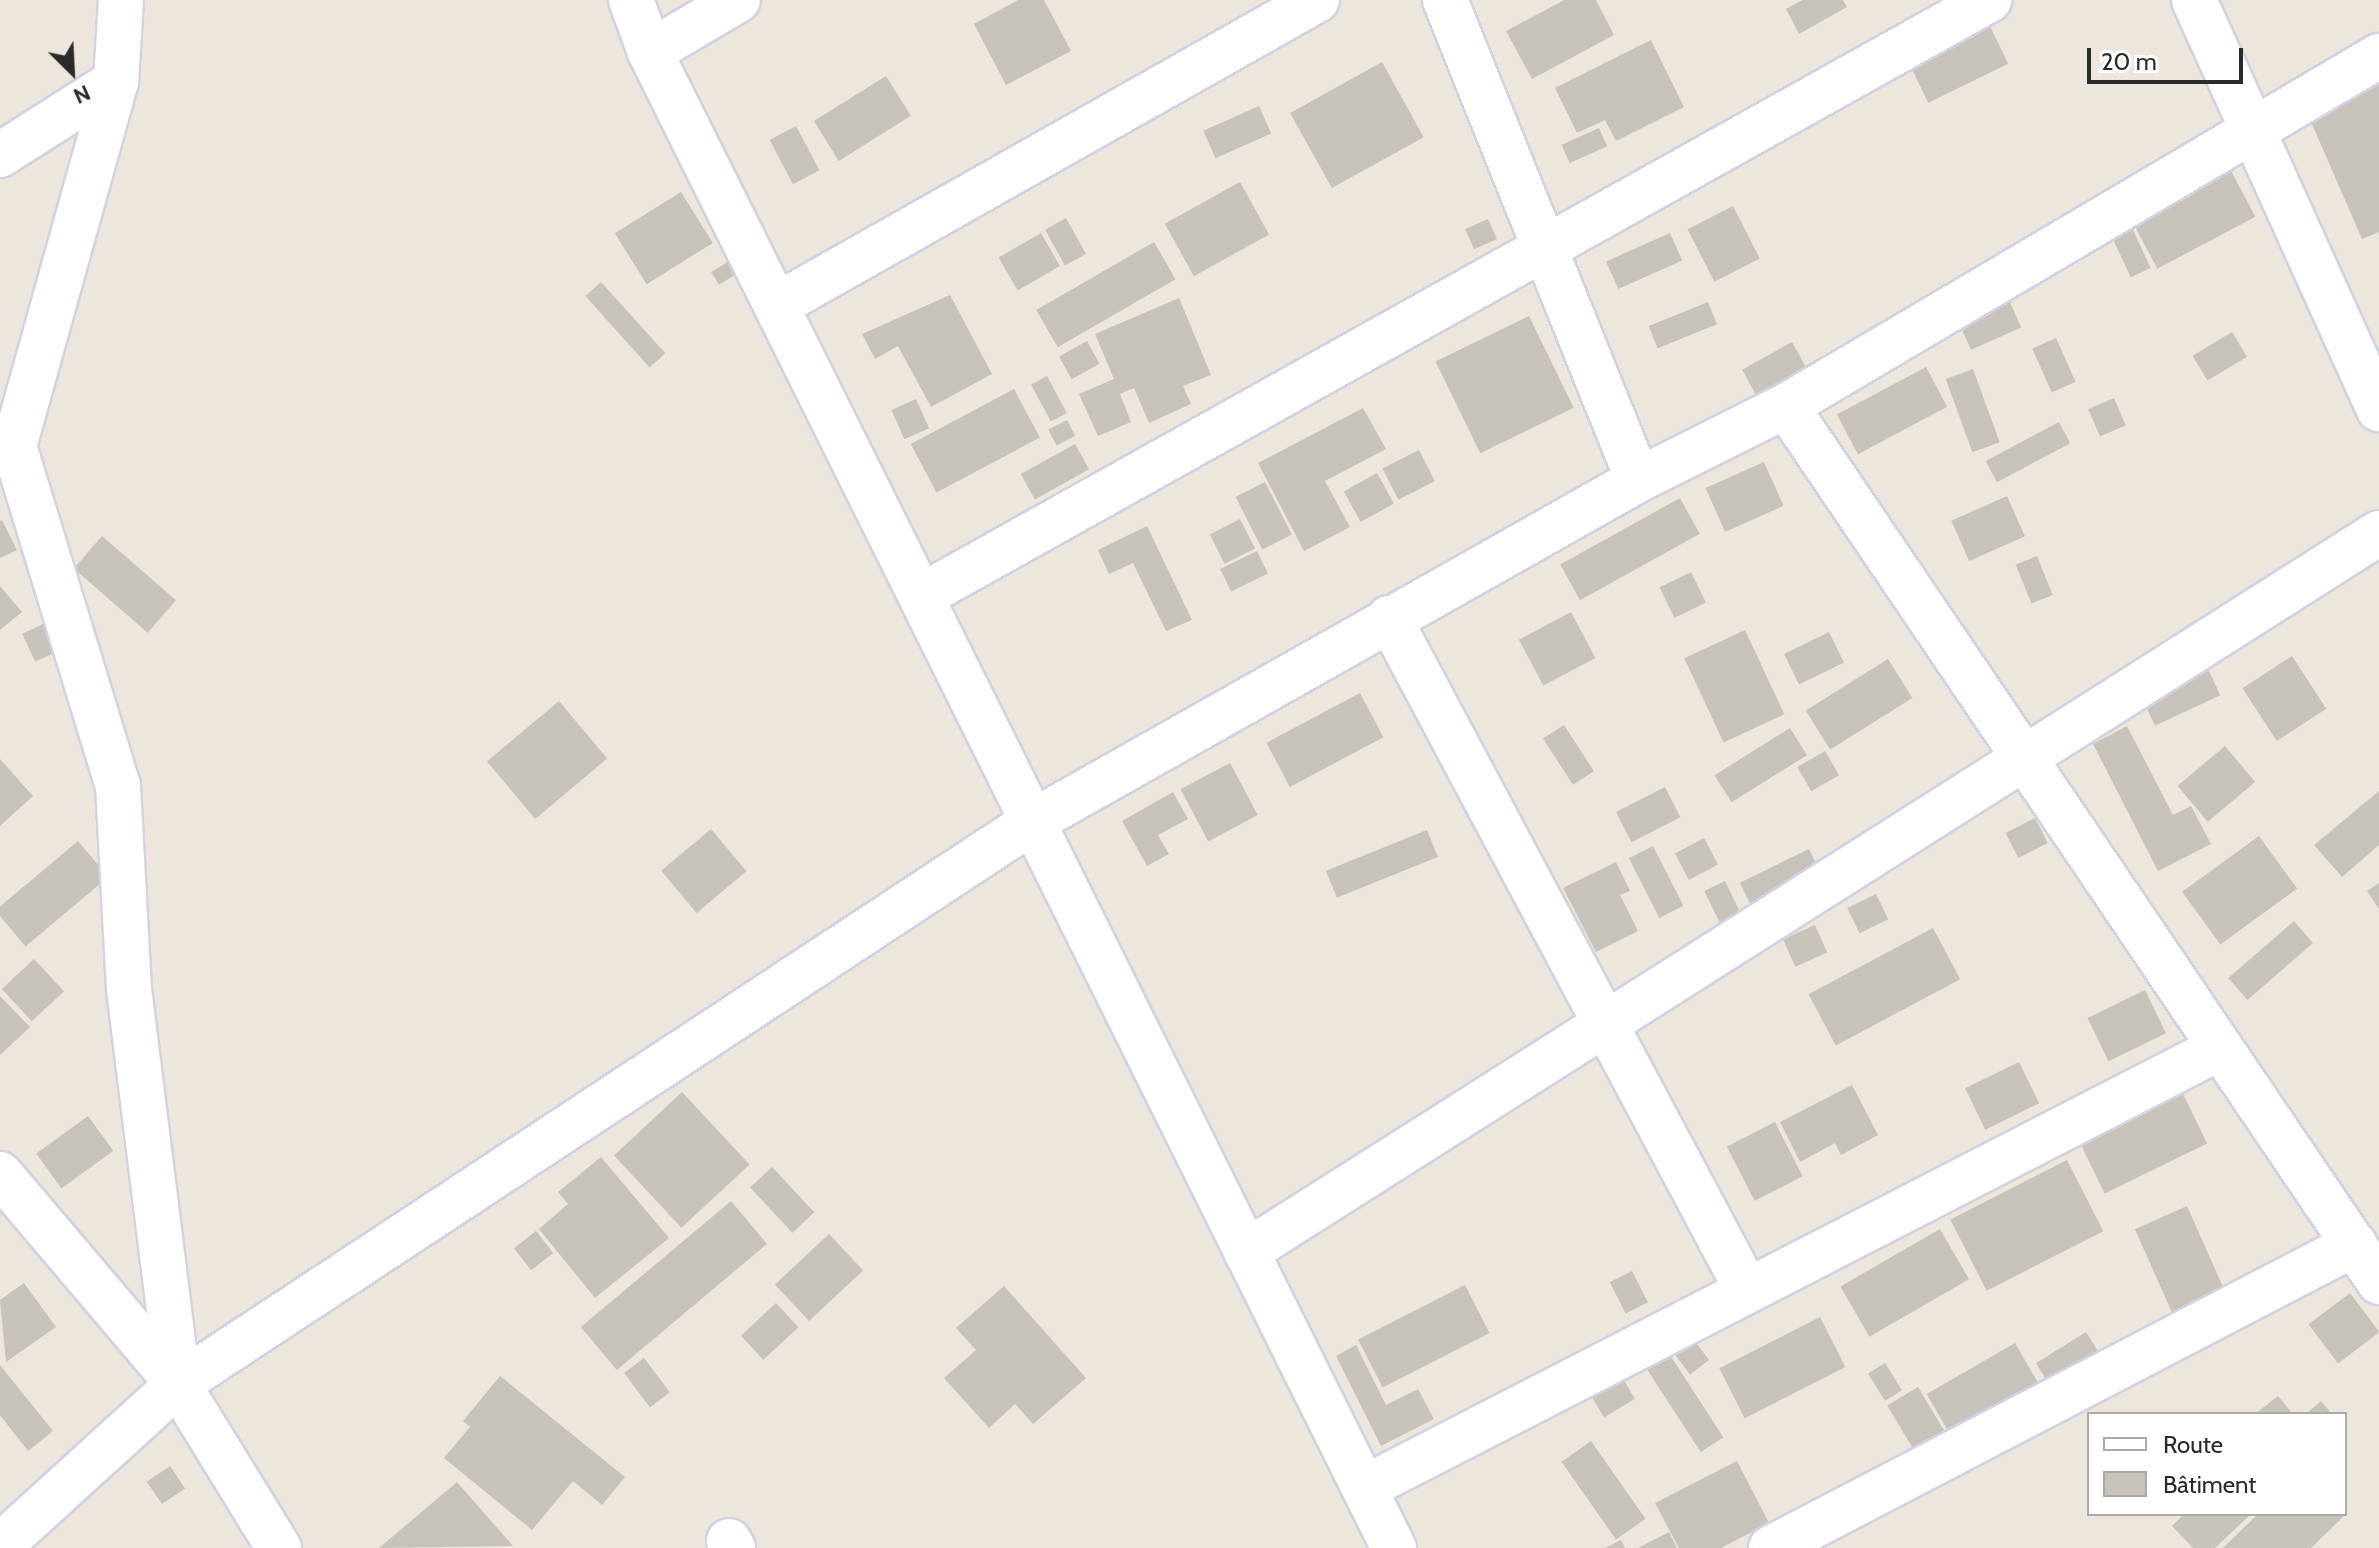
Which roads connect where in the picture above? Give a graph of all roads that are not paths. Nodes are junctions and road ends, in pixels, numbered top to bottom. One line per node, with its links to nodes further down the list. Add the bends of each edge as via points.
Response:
1 (121, 0): 10 (street)
2 (631, 0): 8 (street)
3 (738, 0): 8 (street)
4 (1317, 0): 14 (street)
5 (1445, 0): 13 (street)
6 (1989, 0): 13 (street)
7 (2194, 0): 11 (street)
8 (650, 52): 14 (street)
9 (2379, 56): 11 (street)
10 (116, 81): 12 (street); 17 (street)
11 (2252, 130): 15 (street); 16 (street)
12 (0, 155)
13 (1544, 245): 18 (street); 20 (street)
14 (777, 305): 20 (street)
15 (1786, 406): 18 (street); 22 (street)
16 (2379, 409)
17 (7, 451): 31 (street, via 118,786 129,989)
18 (1638, 480): 21 (street)
19 (2379, 533): 22 (street)
20 (925, 594): 23 (street)
21 (1389, 618): 23 (street); 24 (street)
22 (2025, 764): 24 (street); 25 (street)
23 (1032, 822): 28 (street); 31 (street)
24 (1610, 1028): 28 (street); 30 (street)
25 (2218, 1049): 27 (street); 30 (street)
26 (0, 1174): 31 (street)
27 (2355, 1244): 29 (street); 36 (street)
28 (1246, 1252): 32 (street)
29 (2379, 1282)
30 (1747, 1290): 32 (street)
31 (178, 1384): 33 (street); 34 (street)
32 (1364, 1488): 35 (street)
33 (0, 1546)
34 (279, 1548)
35 (1394, 1548)
36 (1771, 1548)

